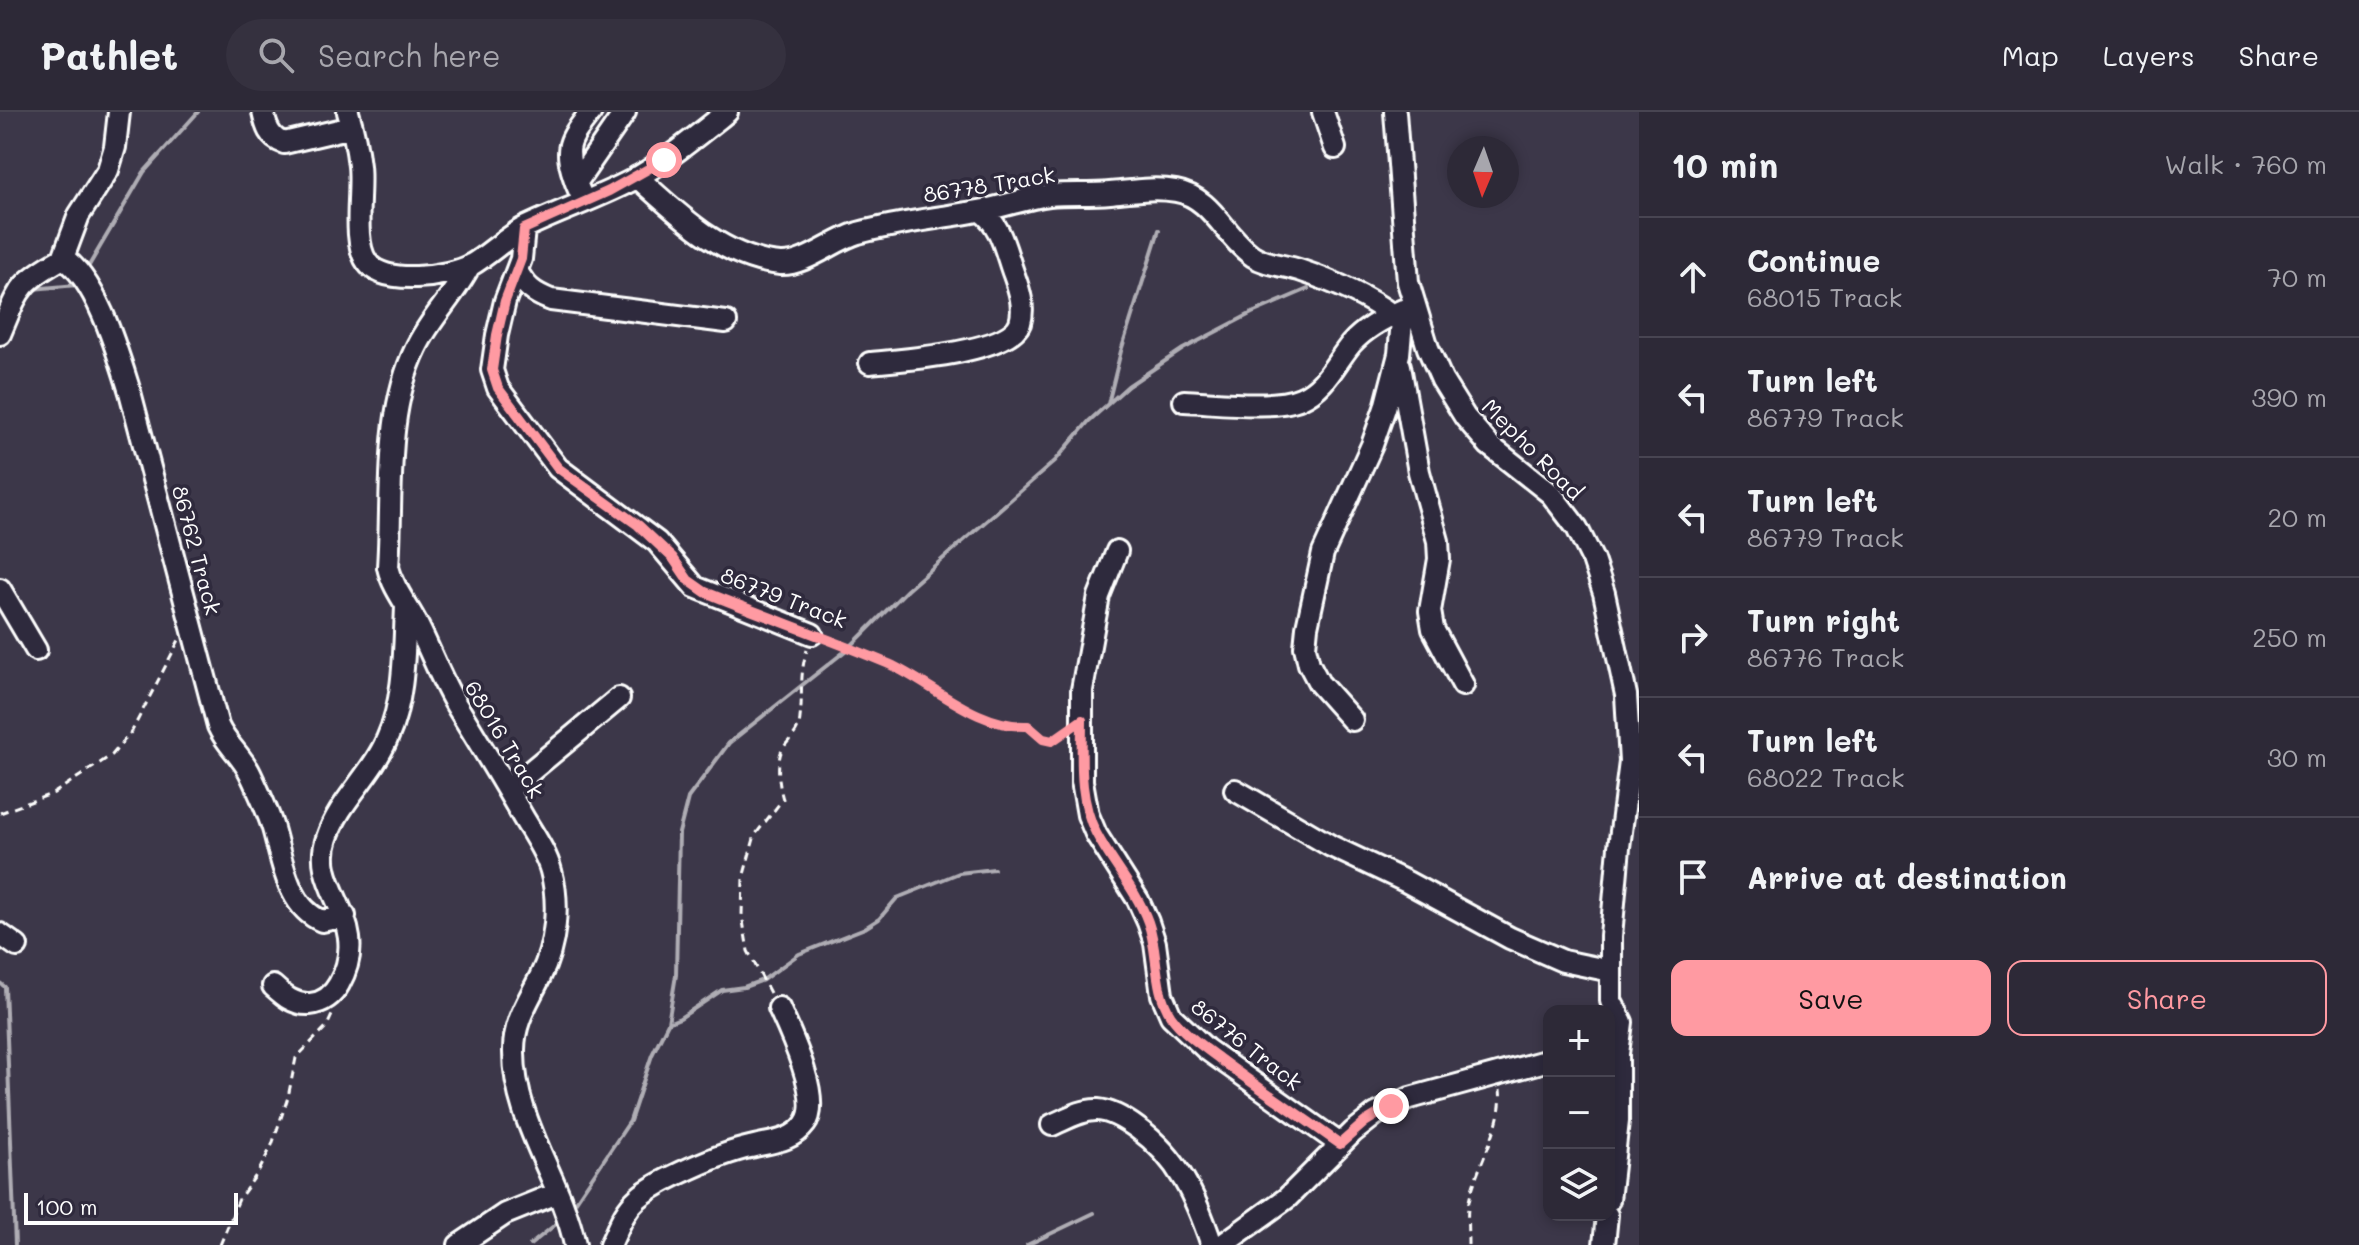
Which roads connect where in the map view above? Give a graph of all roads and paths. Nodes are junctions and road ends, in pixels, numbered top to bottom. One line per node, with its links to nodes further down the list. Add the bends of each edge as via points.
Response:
1 (119, 112): 14 (street, via 108,170 79,215)
2 (263, 112): 8 (street, via 269,133 284,143 305,140)
3 (591, 112): 11 (street, via 567,151)
4 (625, 112): 11 (street)
5 (727, 112): 10 (street)
6 (1323, 112): 9 (street)
7 (1395, 112): 17 (street, Mepho Road)
8 (350, 119): 15 (street, via 366,262 390,276 412,277)
9 (1335, 148)
10 (637, 177): 11 (street); 12 (street, 86778 Track, via 714,240 782,265 854,234)
11 (580, 193): 13 (street)
12 (981, 211): 17 (street, 86778 Track, via 1052,195 1181,192 1208,207 1259,260); 21 (street, via 996,225 1018,286 1022,311 1015,331 955,353)
13 (524, 229): 15 (street); 16 (street, 86779 Track)
14 (63, 258): 19 (street, via 23,284); 26 (street, 86762 Track, via 82,273 112,338)
15 (470, 265): 25 (street, 68016 Track, via 453,297 424,332 399,391 388,567)
16 (517, 271): 18 (street, via 535,294 551,300); 27 (street, 86779 Track, via 505,301 492,370 498,388 544,452 657,542 695,587)
17 (1403, 310): 20 (street); 22 (street, via 1362,333 1329,376 1300,399 1271,404); 30 (street, Mepho Road, via 1465,417 1489,445 1551,494 1577,528 1604,593)
18 (726, 322)
19 (0, 334)
20 (1399, 354): 29 (street, via 1412,441 1438,541 1430,611 1433,629); 33 (street, via 1379,429 1323,553 1307,627 1309,664)
21 (870, 363)
22 (1184, 401)
23 (1117, 551): 32 (street, 86776 Track, via 1094,619 1083,677)
24 (0, 589): 28 (street)
25 (406, 603): 34 (street, 68016 Track, via 444,683); 37 (street, via 400,688 387,740 326,840 325,871)
26 (190, 616): 36 (path, via 132,731 112,755 54,793); 37 (street, 86762 Track, via 218,726 248,768 292,892 313,917 329,921)
27 (812, 634): 32 (path, 86779 Track, via 893,666 981,715 1028,726 1043,739 1052,741); 43 (path, via 800,678 800,721 796,735 781,751 783,799 755,835 743,878 748,951)
28 (36, 650)
29 (1463, 685)
30 (1633, 697): 40 (street, Mepho Road)
31 (619, 698): 34 (street)
32 (1082, 720): 49 (street, 86776 Track, via 1088,815 1148,922 1171,1016 1206,1049)
33 (1352, 720)
34 (508, 790): 51 (street, 68016 Track, via 550,868 554,886 548,956 521,1012 514,1053 520,1099)
35 (1235, 790): 40 (street, via 1510,938 1563,961)
36 (0, 813)
37 (345, 916): 42 (street, via 351,944 348,963 336,989)
38 (0, 934): 39 (street)
39 (17, 946)
40 (1611, 971): 45 (street, Mepho Road)
41 (273, 986): 42 (street, via 292,1001)
42 (314, 1004): 53 (path, via 332,1014 296,1058 272,1145 239,1199)
43 (779, 1008): 56 (street, via 808,1089 810,1115 805,1126 779,1141 700,1166 639,1197)
44 (1639, 1009): 45 (street)
45 (1616, 1027): 50 (street, Mepho Road)
46 (1543, 1062): 47 (street)
47 (1498, 1076): 49 (street, via 1391,1106); 59 (path, via 1501,1097 1492,1137 1468,1206)
48 (1052, 1125): 57 (street, via 1097,1110 1151,1138 1185,1178)
49 (1340, 1144): 58 (street, via 1287,1198)
50 (1615, 1149)
51 (557, 1193): 54 (street, via 505,1214); 55 (street, 68016 Track)
52 (1606, 1221): 60 (street)
53 (220, 1245)
54 (459, 1245)
55 (575, 1245)
56 (610, 1245)
57 (1212, 1245)
58 (1222, 1245)
59 (1468, 1245)
60 (1604, 1245)

